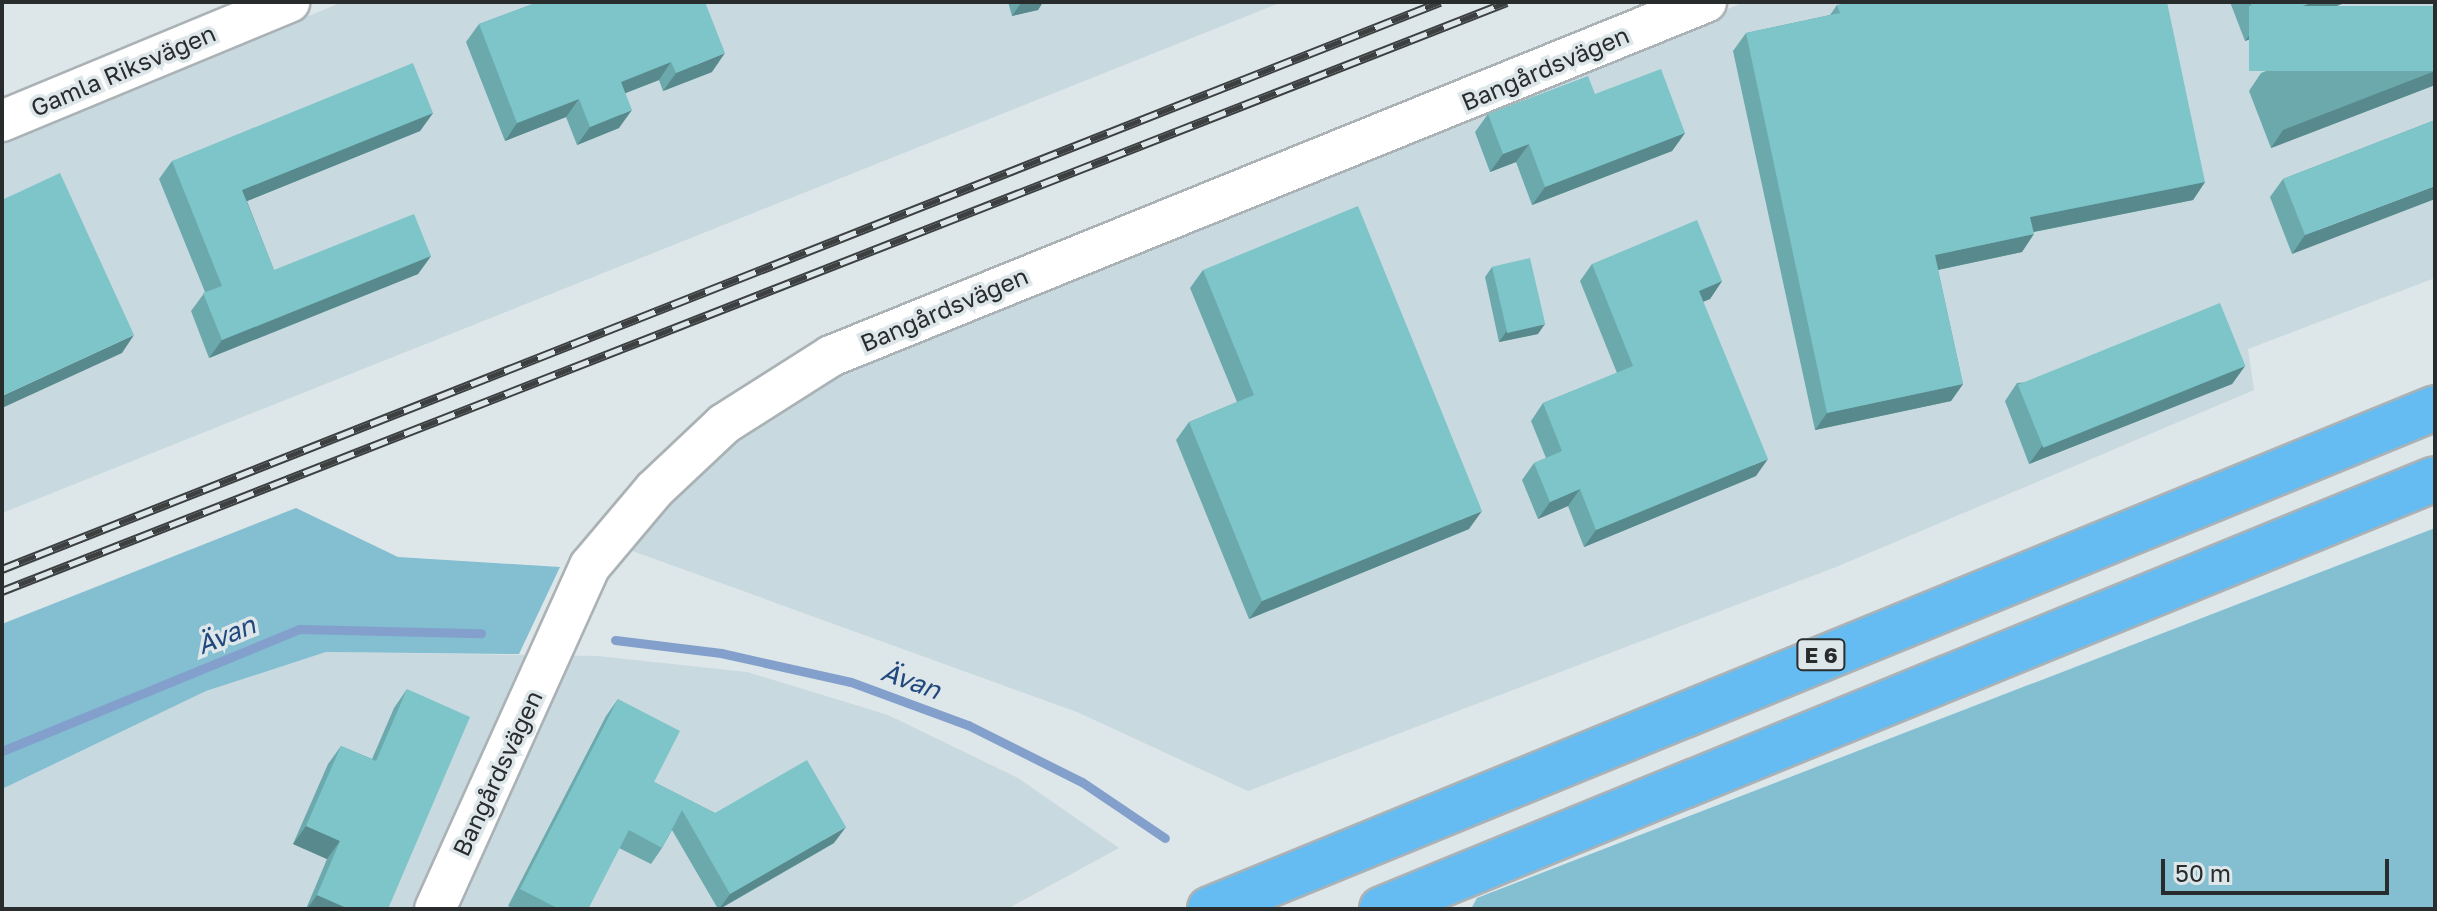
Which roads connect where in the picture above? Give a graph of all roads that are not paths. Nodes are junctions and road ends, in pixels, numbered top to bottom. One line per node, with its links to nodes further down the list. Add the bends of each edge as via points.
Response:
1 (289, 2): 3 (street, Gamla Riksvägen)
2 (1706, 2): 6 (street, Bangårdsvägen, via 831,356 735,416 654,490 590,566)
3 (2, 121)
4 (2435, 408): 7 (highway, E 6)
5 (2435, 479): 8 (highway)
6 (435, 909)
7 (1210, 909)
8 (1382, 909)

